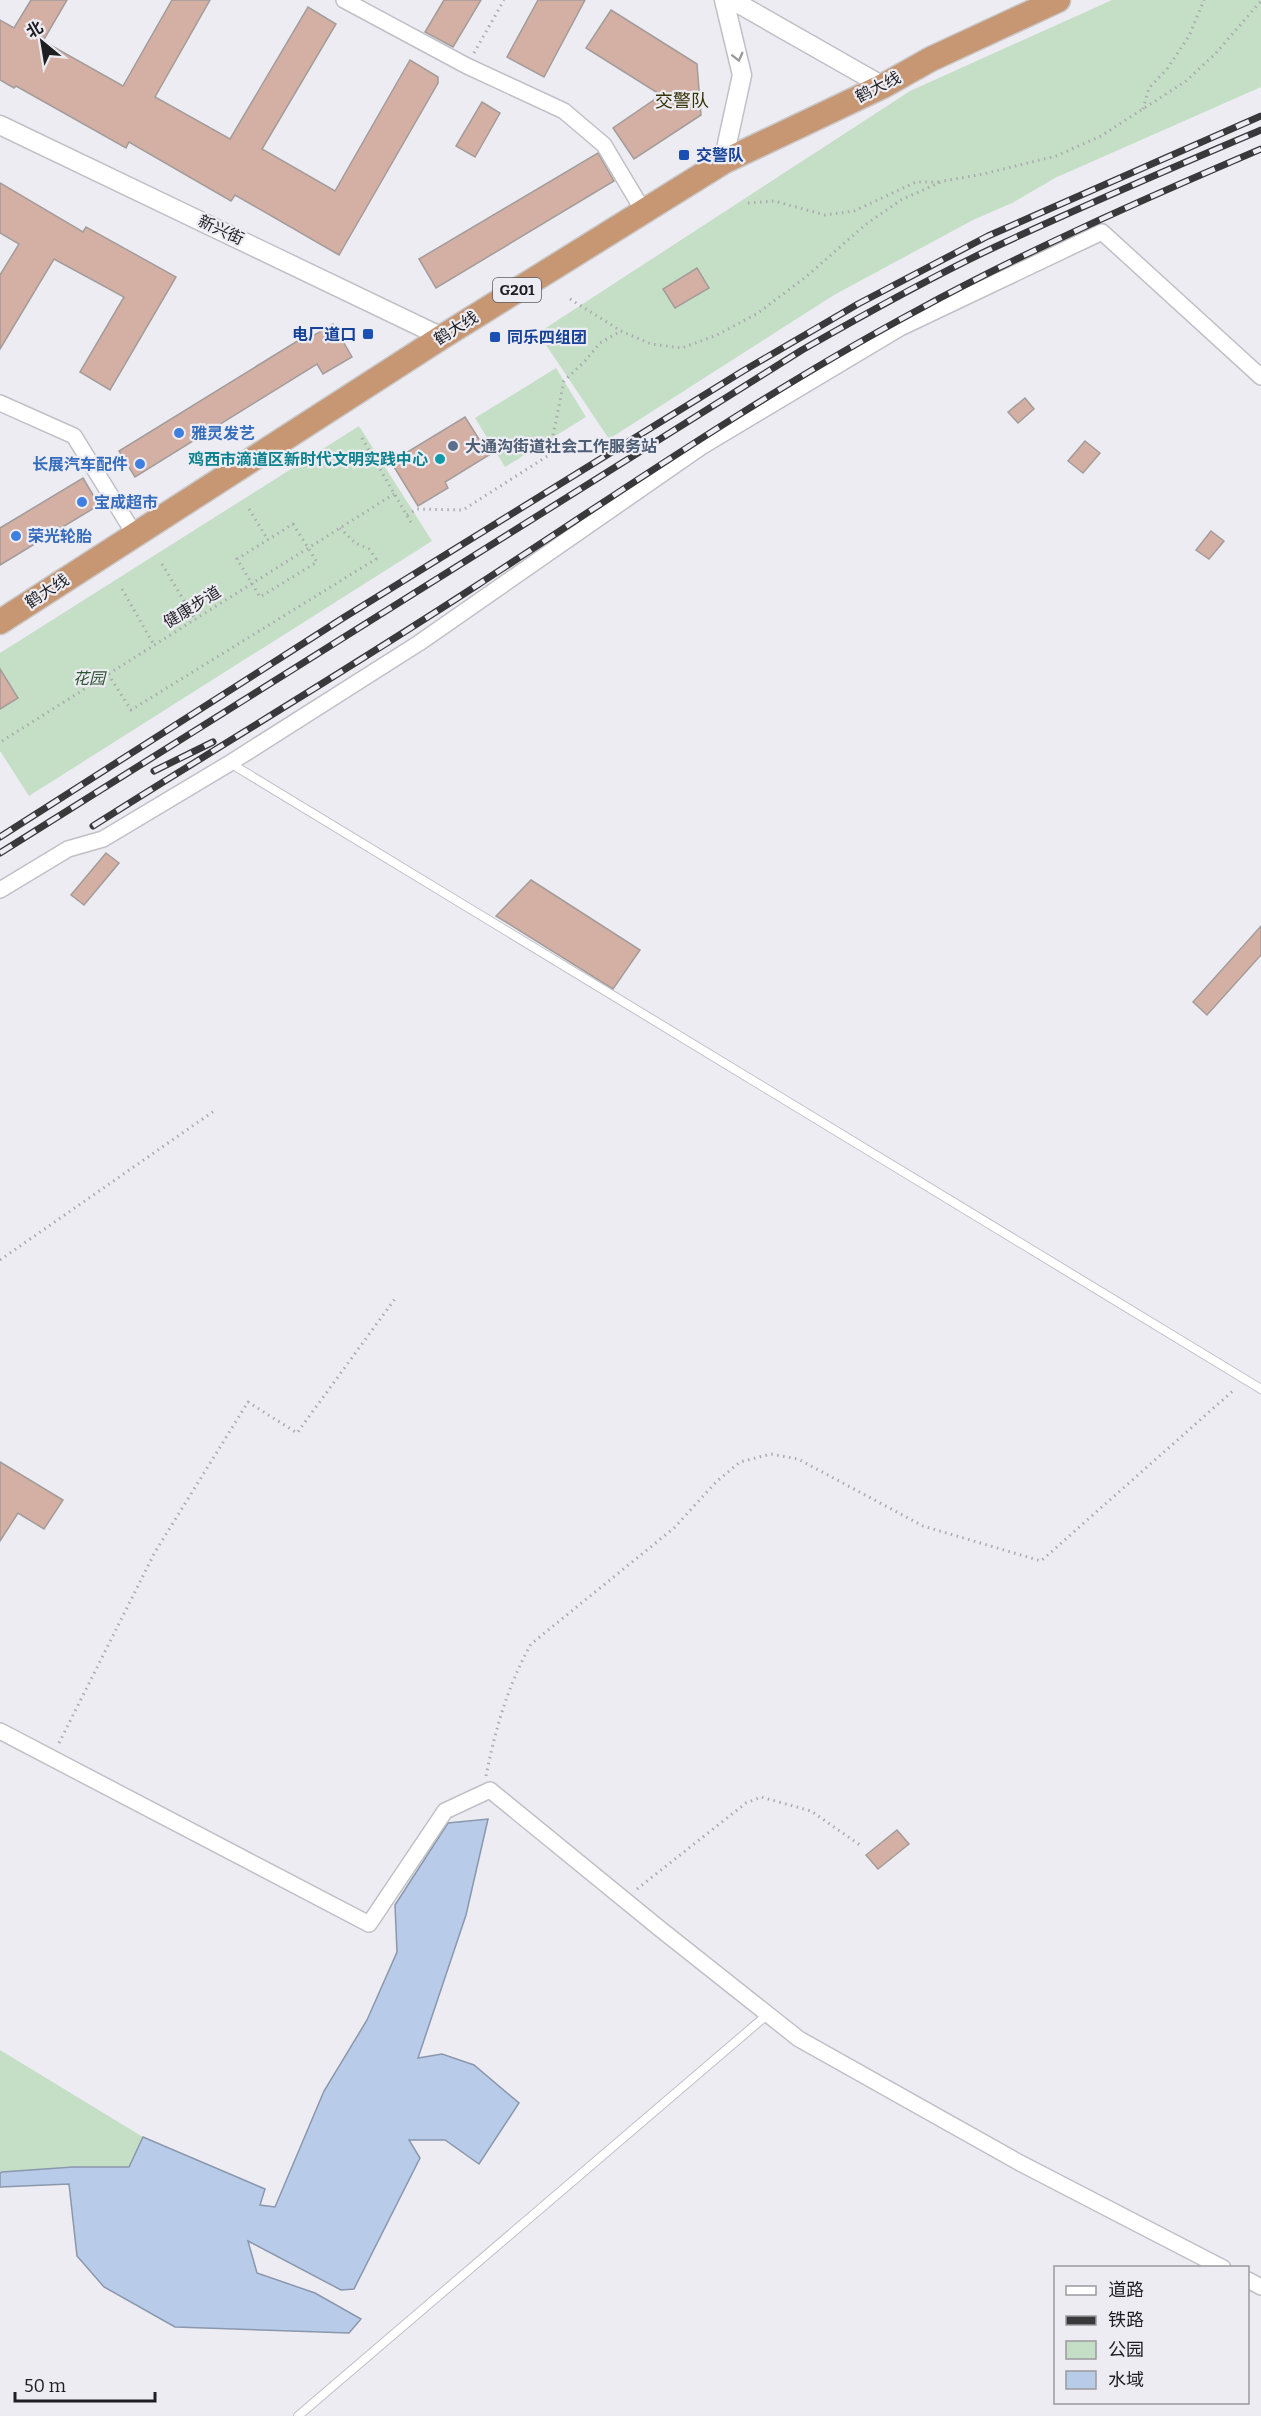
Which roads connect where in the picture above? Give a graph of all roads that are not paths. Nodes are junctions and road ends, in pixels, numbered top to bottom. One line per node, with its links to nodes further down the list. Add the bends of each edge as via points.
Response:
1 (344, 0): 8 (street, via 467,66 564,111 604,146)
2 (724, 0): 7 (street, one-way to 7, via 742,75)
3 (732, 0): 5 (street)
4 (1058, 0): 5 (highway, 鹤大线 / G201, via 931,59)
5 (883, 86): 7 (highway, 鹤大线 / G201)
6 (0, 125): 9 (street, 新兴街)
7 (723, 162): 8 (highway, 鹤大线 / G201)
8 (644, 212): 9 (highway, 鹤大线 / G201)
9 (442, 337): 12 (highway, 鹤大线 / G201)
10 (1261, 377): 14 (street, via 1102,232 900,328 701,447 419,643)
11 (0, 403): 12 (street, via 74,436)
12 (135, 534): 13 (highway, 鹤大线 / G201)
13 (0, 622)
14 (230, 763): 15 (street, via 103,839 68,849); 16 (lane)
15 (0, 890)
16 (1261, 1389)
17 (0, 1731): 18 (street, via 369,1924 445,1811 490,1790)
18 (768, 2014): 19 (street, via 799,2039 1020,2163); 20 (lane)
19 (1219, 2266)
20 (298, 2416)

